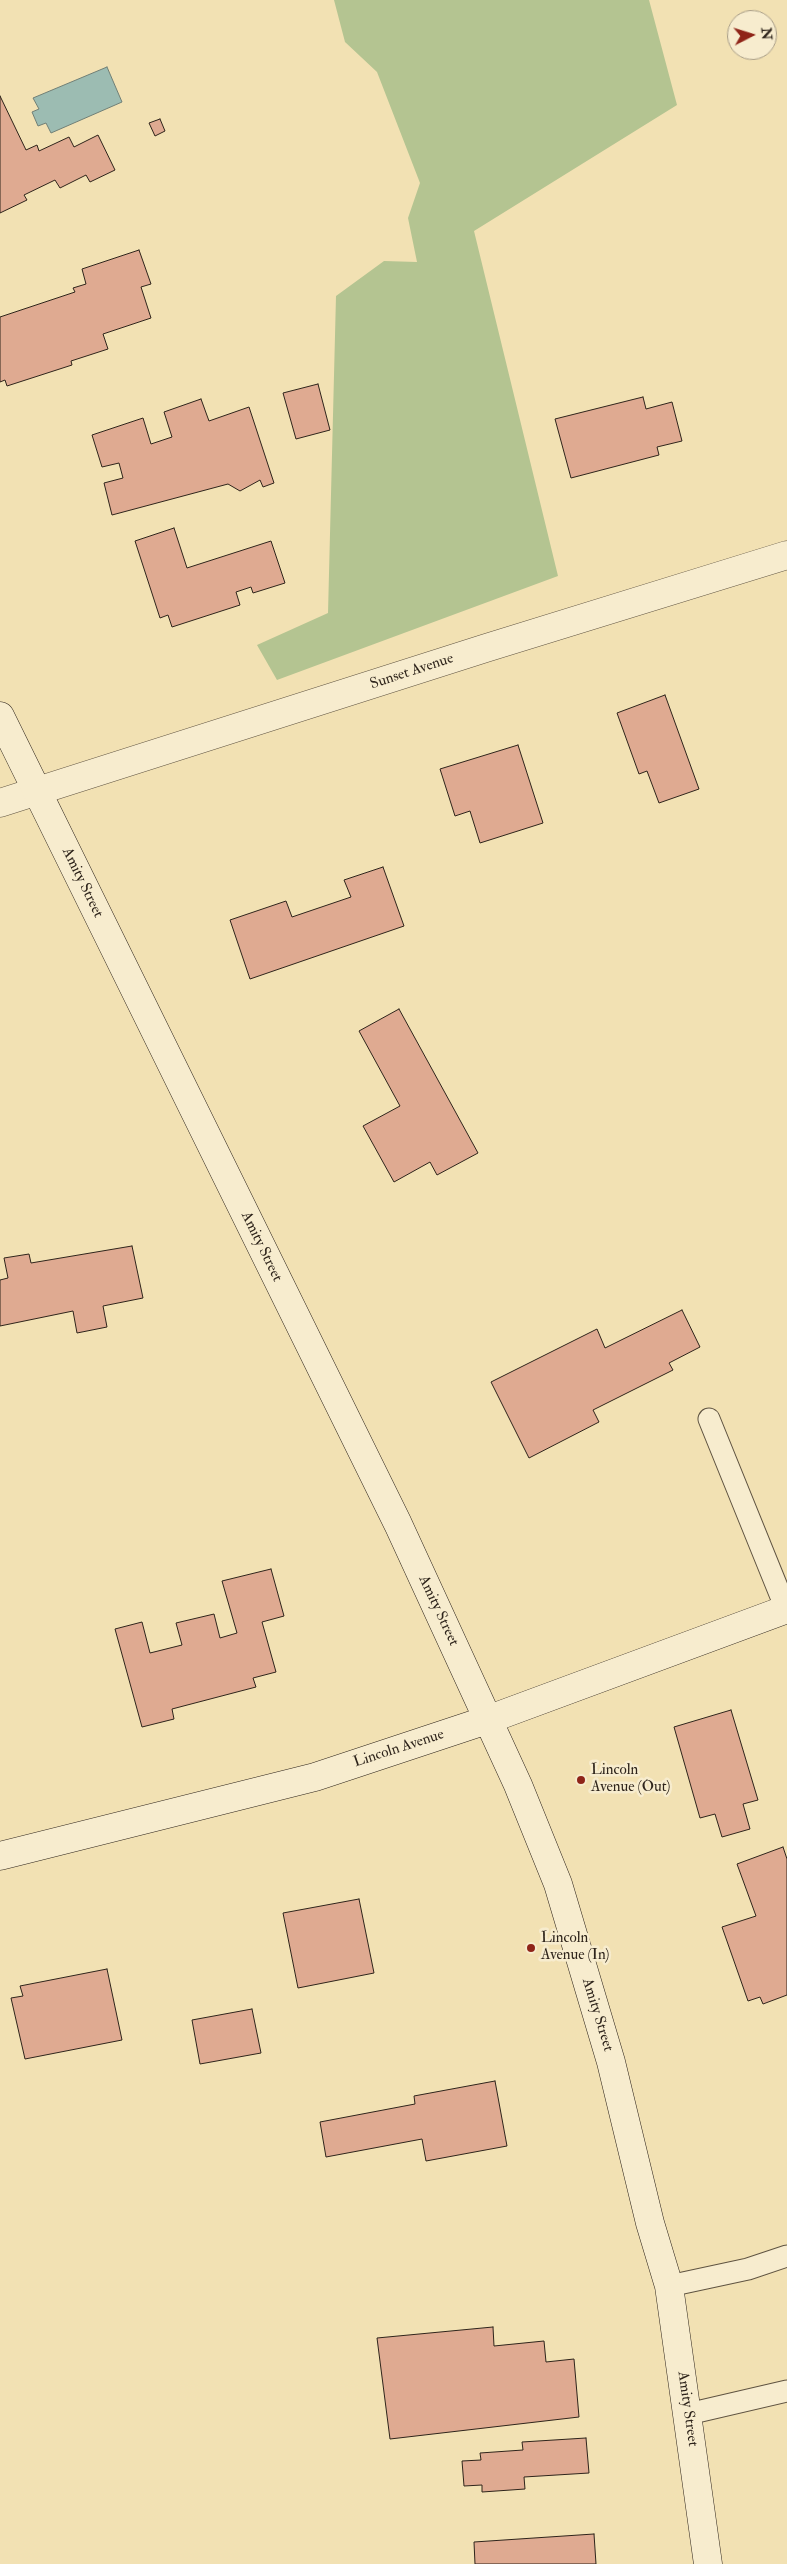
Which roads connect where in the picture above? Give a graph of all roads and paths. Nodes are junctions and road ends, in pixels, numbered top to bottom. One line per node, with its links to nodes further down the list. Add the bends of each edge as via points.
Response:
1 (787, 555): 3 (main road, Sunset Avenue)
2 (0, 716): 3 (main road, Amity Street)
3 (37, 793): 4 (main road, Sunset Avenue); 7 (main road, Amity Street, via 398,1524)
4 (0, 803)
5 (709, 1419): 6 (lane)
6 (786, 1609): 7 (main road, Lincoln Avenue)
7 (487, 1720): 8 (main road, Lincoln Avenue, via 315,1777); 10 (main road, Amity Street, via 518,1785 558,1884 611,2062 650,2223)
8 (0, 1856)
9 (787, 2256): 10 (lane, via 748,2269)
10 (669, 2286): 12 (main road, Amity Street)
11 (787, 2392): 12 (lane)
12 (688, 2414): 13 (main road, Amity Street)
13 (708, 2564)

